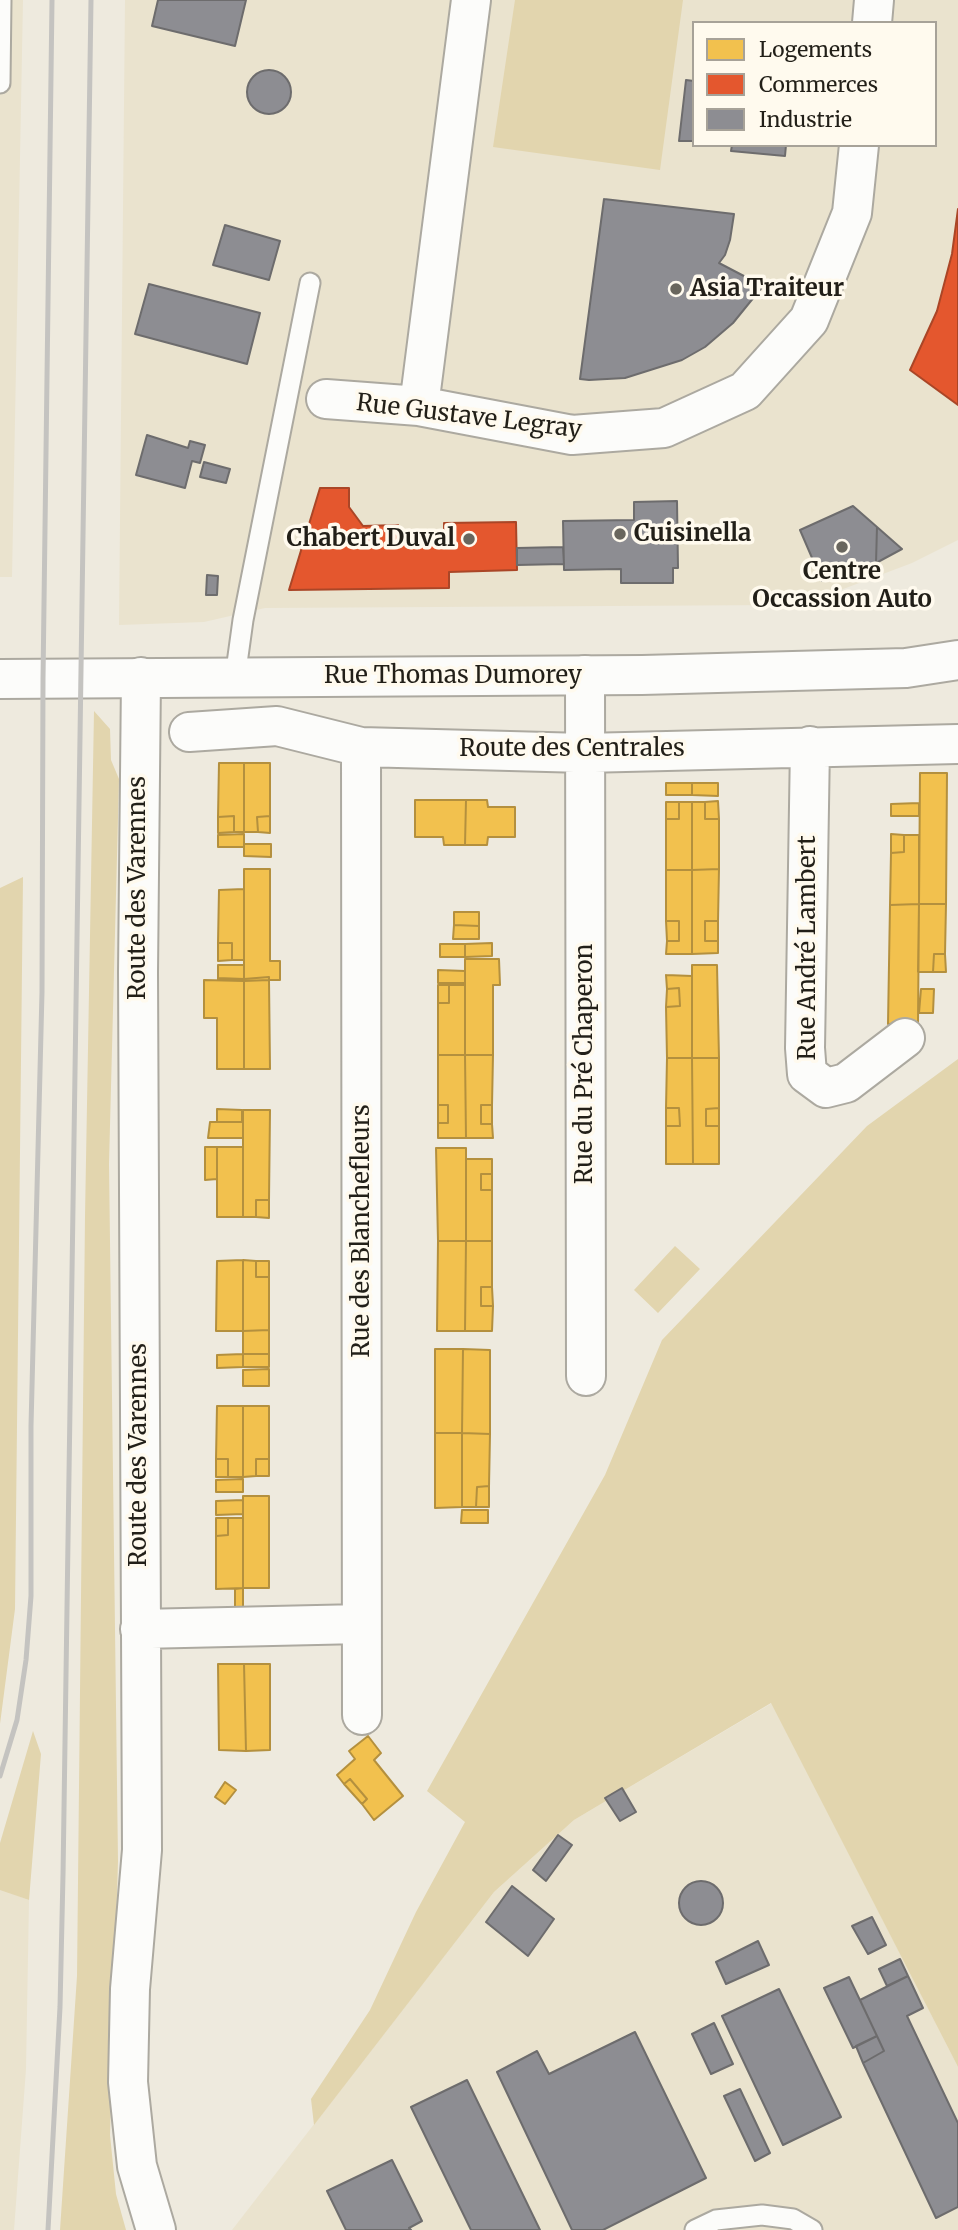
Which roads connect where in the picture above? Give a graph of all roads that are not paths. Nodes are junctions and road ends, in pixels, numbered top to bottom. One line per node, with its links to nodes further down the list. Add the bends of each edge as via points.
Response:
1 (1, 0): 5 (lane)
2 (471, 0): 9 (street)
3 (874, 0): 4 (street)
4 (872, 21)
5 (0, 83)
6 (859, 147): 9 (street, Rue Gustave Legray, via 852,212 809,320 745,391 664,428 572,435)
7 (310, 283): 17 (lane)
8 (326, 399): 9 (street, Rue Gustave Legray)
9 (419, 407)
10 (958, 649): 12 (street)
11 (958, 660): 12 (street, Rue Thomas Dumorey)
12 (906, 668): 13 (street, Rue Thomas Dumorey); 15 (street, Rue Thomas Dumorey)
13 (585, 675): 17 (street, Rue Thomas Dumorey); 22 (street, Rue du Pré Chaperon)
14 (141, 677): 16 (street, Rue Thomas Dumorey); 17 (street, Rue Thomas Dumorey); 26 (street, Route des Varennes)
15 (958, 677)
16 (0, 678)
17 (235, 678)
18 (189, 732): 21 (street, Route des Centrales, via 277,726)
19 (958, 744): 20 (street, Route des Centrales)
20 (810, 746): 22 (street, Route des Centrales); 23 (street, Rue André Lambert, via 807,1074 825,1088 846,1083)
21 (361, 747): 22 (street, Route des Centrales); 25 (street, Rue des Blanchefleurs)
22 (584, 752): 24 (street, Rue du Pré Chaperon)
23 (905, 1038)
24 (586, 1376)
25 (361, 1624): 26 (street); 27 (street, Rue des Blanchefleurs)
26 (140, 1629): 28 (street, Route des Varennes, via 142,1850 130,1989 128,2082 137,2166)
27 (362, 1715)
28 (156, 2230)
29 (695, 2230): 30 (lane, via 716,2221 762,2216 793,2219)
30 (812, 2230)

